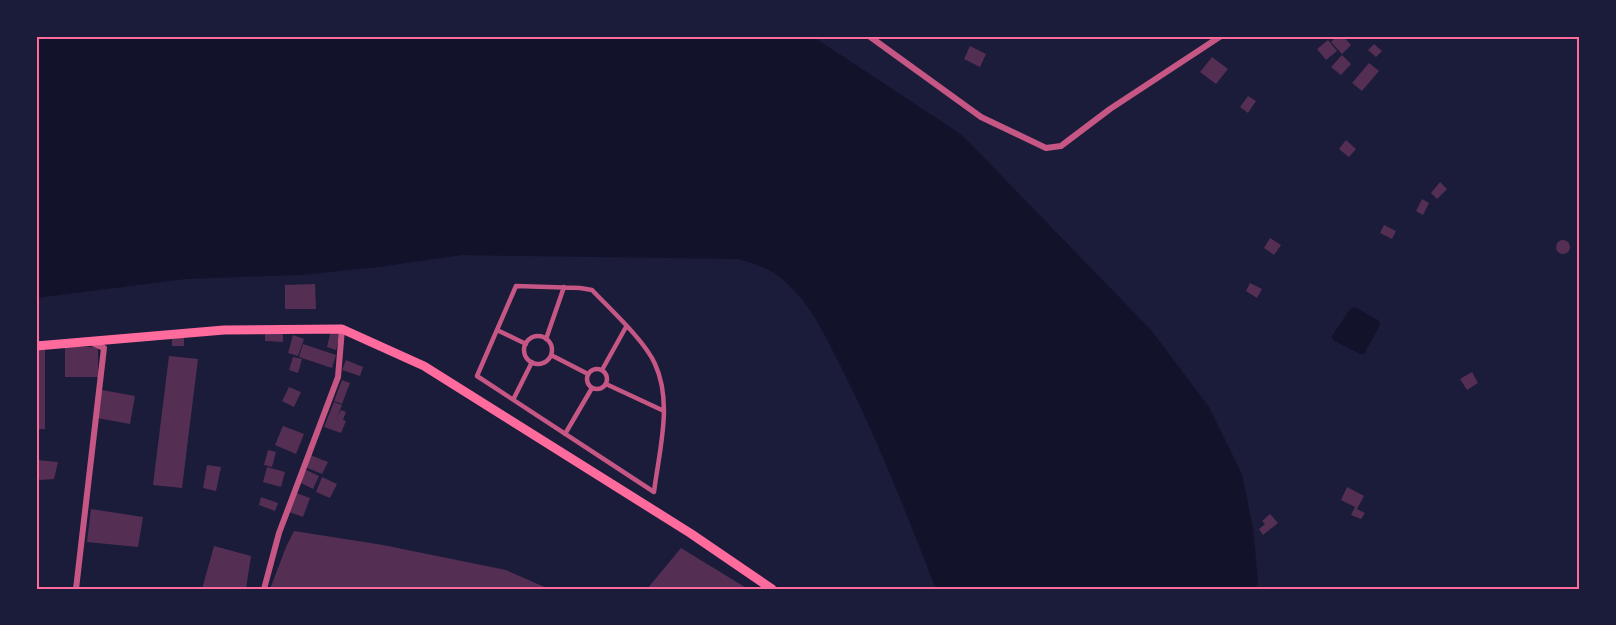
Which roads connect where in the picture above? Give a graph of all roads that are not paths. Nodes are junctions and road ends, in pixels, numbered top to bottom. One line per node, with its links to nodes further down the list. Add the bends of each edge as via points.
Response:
1 (869, 36): 2 (street, via 981,117 1046,148 1054,148)
2 (1221, 36)
3 (564, 287): 4 (street, via 592,290); 6 (street, via 516,286); 7 (street)
4 (626, 327): 13 (street); 18 (street, via 654,362 662,382)
5 (342, 329): 8 (main road, via 224,330); 21 (street, via 338,377 279,533); 22 (main road, via 424,366)
6 (497, 330): 9 (street); 17 (street, via 477,376)
7 (546, 339): 9 (street, via 532,337); 11 (street, via 551,346)
8 (88, 341): 10 (main road); 20 (street, via 104,348)
9 (526, 344): 12 (street, via 525,354)
10 (36, 346)
11 (550, 356): 12 (street, via 544,362); 14 (street)
12 (532, 362): 17 (street)
13 (602, 370): 14 (street, via 594,369); 15 (street)
14 (588, 374): 16 (street, via 587,382)
15 (606, 384): 16 (street); 18 (street)
16 (592, 388): 19 (street)
17 (513, 398): 19 (street)
18 (664, 411): 19 (street, via 654,492)
19 (565, 434)
20 (76, 589)
21 (264, 589)
22 (772, 589)

